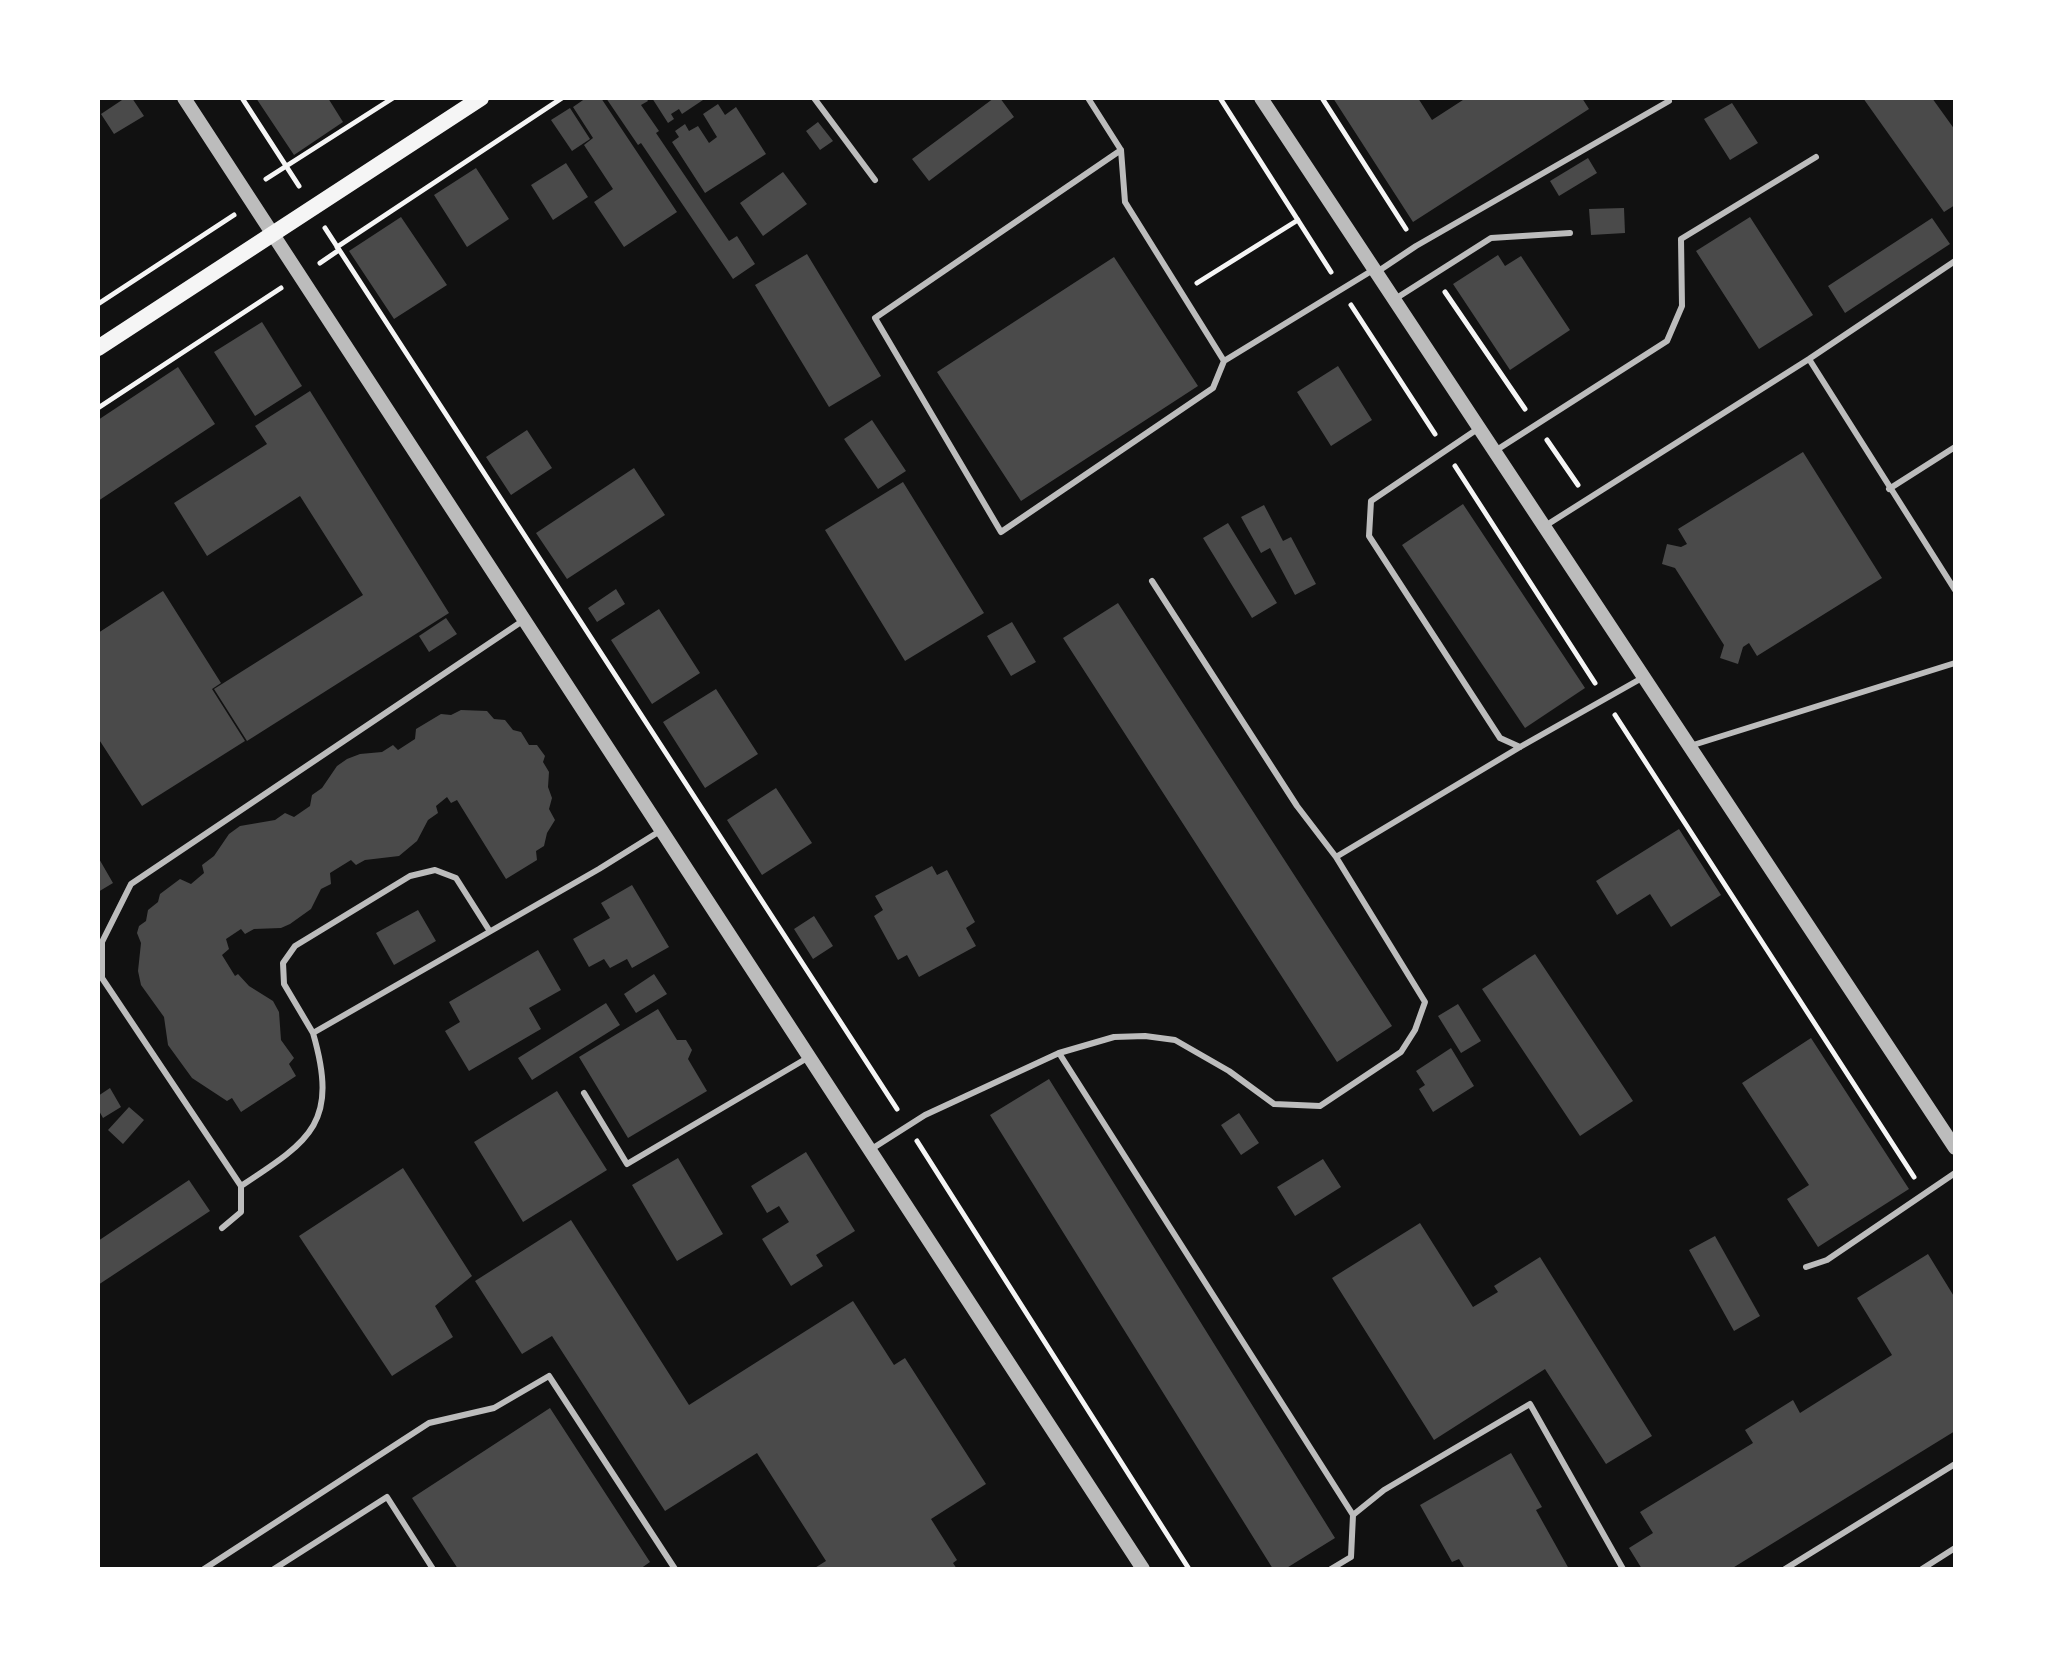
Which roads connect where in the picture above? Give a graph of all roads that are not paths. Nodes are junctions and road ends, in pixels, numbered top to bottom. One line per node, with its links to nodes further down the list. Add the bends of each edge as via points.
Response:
1 (184, 98): 11 (street)
2 (481, 98): 11 (main road)
3 (814, 98): 9 (lane)
4 (1088, 98): 7 (lane)
5 (1261, 98): 13 (street)
6 (1667, 98): 13 (lane)
7 (1121, 150): 17 (lane, via 1125,202); 17 (lane, via 875,318 1001,532 1213,388)
8 (1816, 157): 20 (lane, via 1681,239 1682,306 1667,341)
9 (875, 180)
10 (1570, 233): 14 (lane, via 1491,238)
11 (272, 235): 15 (main road); 25 (street)
12 (1955, 261): 16 (lane)
13 (1375, 271): 14 (street); 17 (lane)
14 (1394, 299): 18 (street)
15 (98, 348)
16 (1809, 359): 21 (lane); 22 (lane)
17 (1224, 361)
18 (1479, 428): 20 (street); 29 (lane, via 1371,501 1369,536 1500,738)
19 (1955, 447): 21 (lane)
20 (1495, 451): 22 (street)
21 (1889, 489): 24 (lane)
22 (1545, 526): 27 (street)
23 (1152, 581): 31 (lane, via 1297,806)
24 (1955, 590)
25 (524, 620): 30 (street); 40 (lane, via 131,884 123,899 102,942 102,978)
26 (1955, 663): 28 (lane)
27 (1644, 677): 28 (street); 29 (lane)
28 (1690, 746): 37 (street)
29 (1520, 747): 31 (lane)
30 (660, 831): 32 (lane); 35 (street)
31 (1336, 857): 34 (lane, via 1425,1002 1401,1052 1320,1106 1274,1104 1175,1040 1114,1037)
32 (489, 930): 33 (lane); 33 (lane, via 456,878 435,870 410,876 295,946 283,963 284,984)
33 (313, 1033): 40 (lane, via 323,1068 322,1102 311,1132 290,1154)
34 (1059, 1053): 38 (lane, via 907,1125); 44 (lane)
35 (809, 1057): 36 (lane, via 627,1164); 38 (street)
36 (584, 1093)
37 (1955, 1148)
38 (870, 1150): 50 (street)
39 (1955, 1173): 42 (lane, via 1827,1260)
40 (241, 1186): 41 (lane, via 241,1212)
41 (222, 1228)
42 (1806, 1267)
43 (1955, 1464): 53 (lane)
44 (1353, 1515): 51 (lane, via 1351,1557); 52 (lane, via 1384,1490 1530,1404)
45 (1955, 1548): 54 (lane)
46 (204, 1569): 49 (lane, via 429,1423 494,1408 549,1376)
47 (274, 1569): 48 (lane, via 387,1497)
48 (433, 1569)
49 (675, 1569)
50 (1143, 1569)
51 (1331, 1569)
52 (1623, 1569)
53 (1785, 1569)
54 (1922, 1569)

